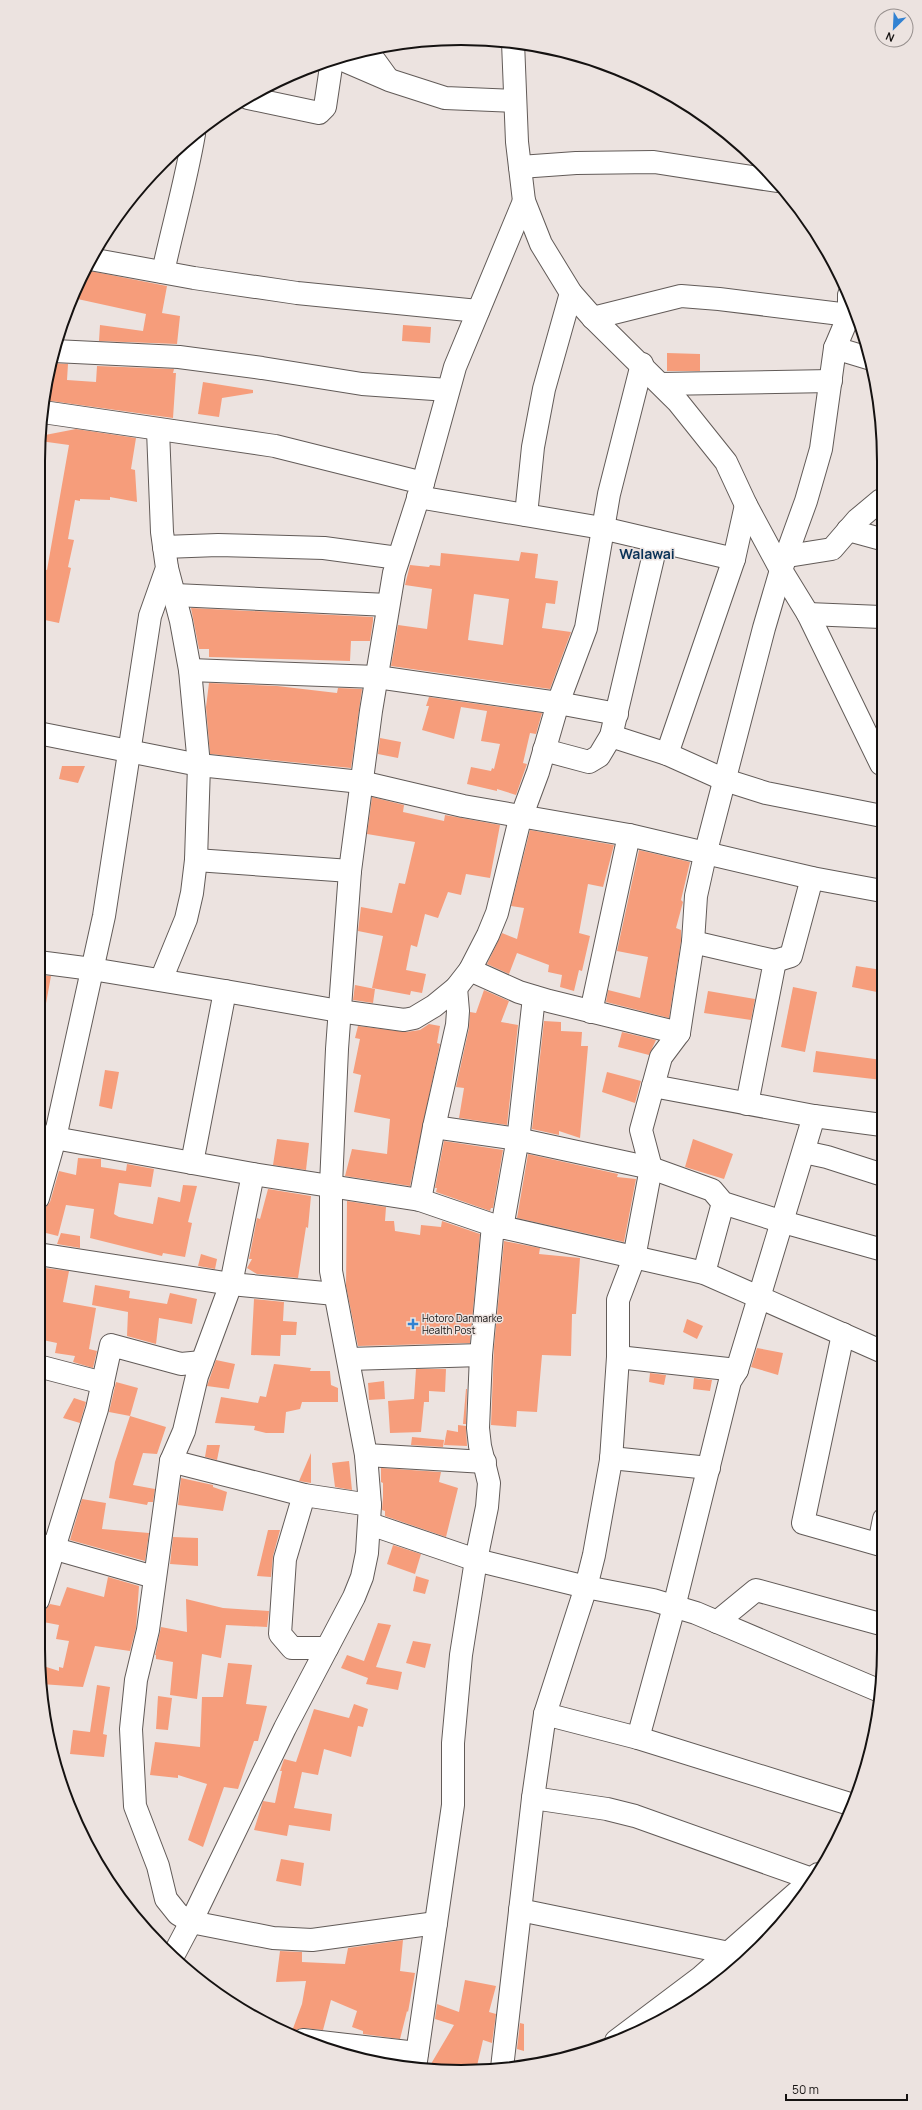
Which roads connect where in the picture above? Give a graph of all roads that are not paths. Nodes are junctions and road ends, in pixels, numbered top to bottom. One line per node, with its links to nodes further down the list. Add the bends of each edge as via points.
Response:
1 (513, 49): 7 (street)
2 (371, 55): 5 (street)
3 (346, 61): 5 (street)
4 (331, 66): 6 (street, via 325,107 318,113)
5 (389, 80): 7 (street, via 444,98)
6 (256, 100)
7 (515, 101): 9 (street)
8 (192, 144): 13 (street, via 185,185)
9 (520, 167): 10 (street, via 654,162); 11 (street)
10 (767, 179)
11 (524, 201): 14 (street, via 541,244); 17 (street)
12 (97, 260): 13 (street)
13 (163, 272): 17 (street, via 297,293)
14 (570, 293): 18 (street); 31 (street, via 544,389)
15 (846, 305): 18 (street, via 734,301 681,296)
16 (848, 309): 19 (street)
17 (478, 311): 25 (street)
18 (593, 318): 22 (street)
19 (835, 348): 21 (street); 23 (street)
20 (60, 351): 25 (street, via 179,357 362,384)
21 (864, 357)
22 (642, 364): 24 (street); 32 (street)
23 (831, 381): 24 (street); 39 (street, via 821,450)
24 (661, 384): 30 (street, via 726,462)
25 (448, 390): 28 (street)
26 (48, 413): 27 (street)
27 (158, 430): 28 (street, via 275,446); 36 (street, via 161,513)
28 (420, 490): 31 (street); 37 (street)
29 (877, 504): 33 (street)
30 (746, 505): 38 (street); 39 (street)
31 (526, 515): 32 (street)
32 (602, 528): 35 (street); 46 (street, via 586,628)
33 (848, 530): 34 (street); 39 (street, via 832,548)
34 (877, 537)
35 (657, 541): 38 (street); 47 (street)
36 (166, 557): 37 (street, via 218,545 324,548); 40 (street); 51 (street, via 150,616)
37 (398, 558): 41 (street)
38 (734, 559): 52 (street)
39 (784, 563): 42 (street); 55 (street, via 750,677)
40 (174, 595): 41 (street); 44 (street)
41 (388, 605): 45 (street)
42 (808, 614): 43 (street); 53 (street)
43 (877, 617)
44 (190, 670): 45 (street); 54 (street)
45 (377, 677): 46 (street); 56 (street)
46 (558, 703): 47 (street); 50 (street)
47 (617, 714): 49 (street)
48 (45, 735): 51 (street)
49 (611, 736): 50 (street, via 599,756 588,762); 52 (street)
50 (544, 750): 57 (street)
51 (129, 753): 54 (street); 68 (street, via 104,916)
52 (667, 754): 55 (street)
53 (877, 756)
54 (199, 765): 56 (street); 61 (street)
55 (725, 780): 58 (street, via 766,793); 60 (street)
56 (361, 782): 57 (street, via 463,806); 62 (street)
57 (522, 815): 59 (street); 69 (street, via 497,913)
58 (877, 815)
59 (629, 835): 60 (street); 75 (street)
60 (706, 851): 63 (street); 65 (street, via 696,896)
61 (196, 860): 62 (street); 70 (street, via 186,919)
62 (350, 871): 74 (street)
63 (812, 878): 64 (street); 66 (street, via 791,956)
64 (877, 891)
65 (693, 942): 66 (street); 76 (street)
66 (775, 961): 78 (street)
67 (45, 963): 68 (street)
68 (92, 969): 70 (street); 82 (street)
69 (470, 970): 71 (street); 73 (street)
70 (161, 980): 72 (street)
71 (456, 988): 74 (street, via 434,1006 409,1020); 81 (street, via 457,1025)
72 (225, 991): 74 (street); 85 (street)
73 (534, 997): 75 (street); 83 (street)
74 (339, 1011): 89 (street)
75 (591, 1012): 76 (street)
76 (679, 1033): 77 (street, via 661,1057)
77 (653, 1086): 78 (street); 86 (street, via 641,1130)
78 (747, 1104): 79 (street)
79 (814, 1116): 80 (street); 84 (street)
80 (877, 1124)
81 (434, 1127): 83 (street); 90 (street)
82 (46, 1136): 85 (street)
83 (517, 1139): 86 (street); 93 (street)
84 (804, 1152): 87 (street); 92 (street)
85 (192, 1163): 88 (street)
86 (651, 1168): 91 (street, via 712,1190); 96 (street)
87 (877, 1173)
88 (253, 1174): 89 (street); 98 (street)
89 (331, 1185): 90 (street); 99 (street, via 331,1271)
90 (420, 1200): 93 (street)
91 (723, 1203): 92 (street); 97 (street)
92 (783, 1222): 94 (street); 100 (street)
93 (497, 1226): 96 (street); 103 (street)
94 (877, 1248)
95 (45, 1255): 98 (street)
96 (634, 1258): 97 (street); 104 (street, via 618,1300)
97 (704, 1273): 100 (street)
98 (231, 1284): 99 (street); 106 (street)
99 (336, 1294): 105 (street)
100 (758, 1297): 101 (street); 108 (street)
101 (843, 1334): 102 (street); 117 (street, via 803,1523)
102 (877, 1349)
103 (481, 1355): 105 (street); 113 (street, via 478,1428)
104 (618, 1357): 108 (street); 111 (street)
105 (349, 1359): 110 (street)
106 (202, 1362): 109 (street, via 181,1364 111,1345); 112 (street, via 184,1431)
107 (45, 1368): 109 (street)
108 (737, 1370): 114 (street, via 730,1381)
109 (103, 1383): 118 (street, via 97,1409)
110 (366, 1455): 113 (street); 116 (street)
111 (611, 1458): 114 (street); 121 (street)
112 (171, 1461): 115 (street); 120 (street)
113 (485, 1462): 119 (street, via 489,1483 487,1507)
114 (709, 1468): 122 (street)
115 (304, 1495): 116 (street); 125 (street, via 285,1559 280,1634 292,1648)
116 (370, 1515): 119 (street); 125 (street, via 362,1577)
117 (877, 1544)
118 (45, 1547): 120 (street)
119 (476, 1560): 121 (street); 135 (street, via 461,1655 452,1743 453,1805)
120 (154, 1577): 134 (street, via 148,1630 136,1680 131,1729 135,1806 158,1866 166,1899 178,1914)
121 (586, 1587): 122 (street, via 653,1600); 127 (street)
122 (674, 1607): 123 (street); 128 (street)
123 (717, 1622): 124 (street, via 756,1590); 126 (street)
124 (877, 1623)
125 (327, 1648): 134 (street, via 285,1728)
126 (875, 1689)
127 (545, 1714): 128 (street); 129 (street)
128 (638, 1738): 130 (street)
129 (533, 1798): 131 (street, via 607,1809 635,1816); 133 (street)
130 (847, 1803)
131 (810, 1874)
132 (800, 1889): 137 (street)
133 (520, 1910): 137 (street); 141 (street)
134 (191, 1922): 135 (street, via 273,1938 312,1940); 136 (street)
135 (436, 1923): 140 (street)
136 (176, 1951)
137 (729, 1953): 138 (street)
138 (636, 2026)
139 (337, 2046): 140 (street)
140 (416, 2060)
141 (503, 2062)

